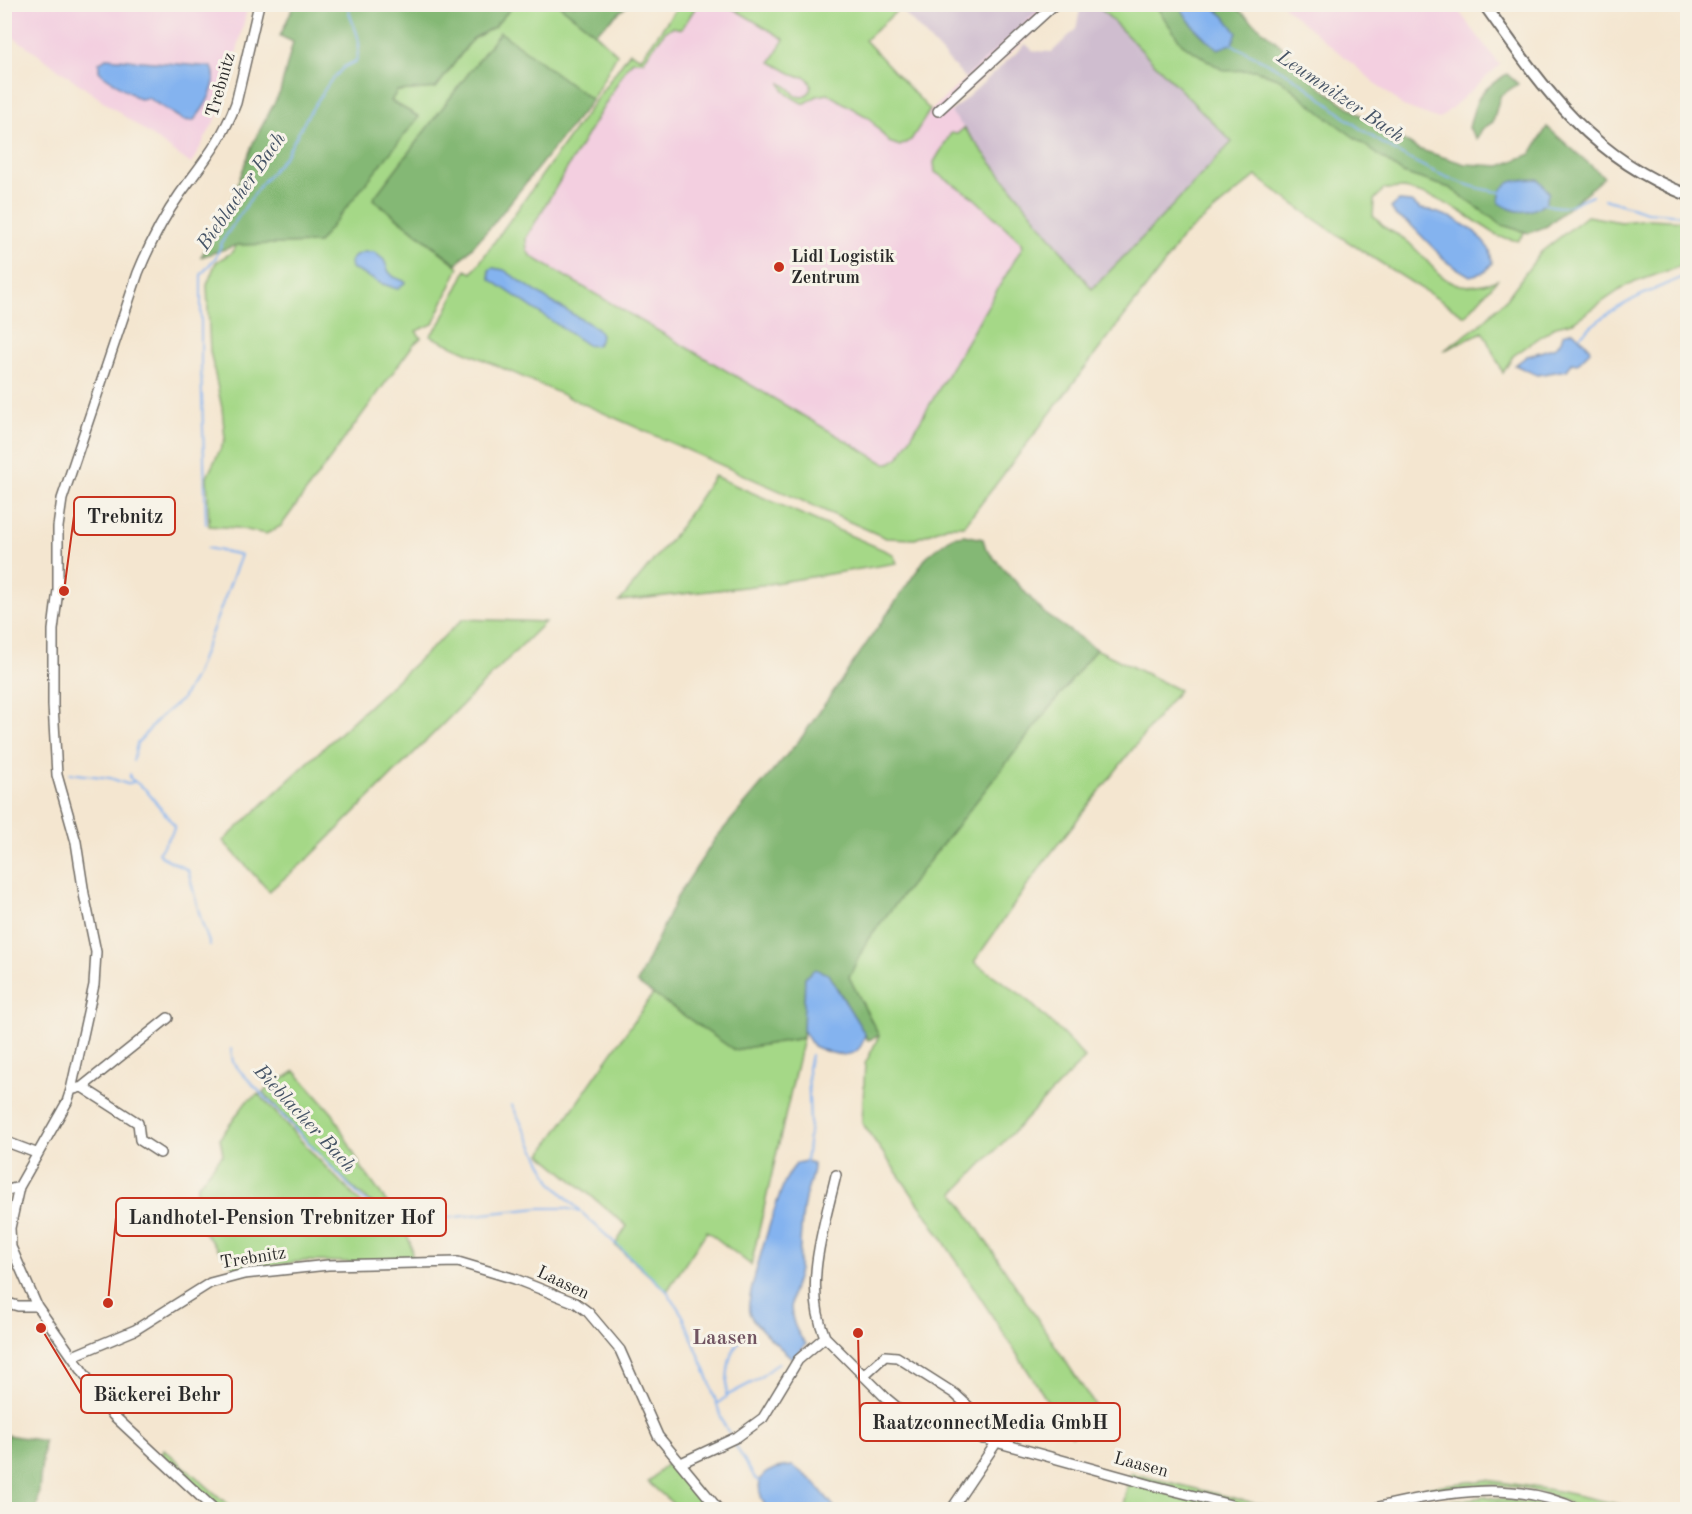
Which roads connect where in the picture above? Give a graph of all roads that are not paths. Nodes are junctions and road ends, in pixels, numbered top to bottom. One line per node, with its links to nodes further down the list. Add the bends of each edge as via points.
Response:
1 (259, 4): 8 (street, Trebnitz, via 230,119 219,142 178,196 149,248 62,499 53,630 52,705 57,775 76,842 96,952 94,986)
2 (1055, 4): 4 (street)
3 (1484, 4): 5 (main road, via 1539,80 1586,133 1628,166)
4 (938, 111)
5 (1688, 195)
6 (168, 1018): 7 (street)
7 (82, 1087): 8 (street); 11 (street, via 138,1123 140,1140)
8 (71, 1090): 10 (street, Trebnitz)
9 (4, 1141): 10 (street)
10 (36, 1153): 13 (street, Trebnitz)
11 (160, 1153)
12 (836, 1175): 18 (street, Laasen, via 817,1255 818,1321)
13 (19, 1187): 14 (street); 17 (street, via 10,1228 11,1247)
14 (4, 1191)
15 (384, 1265): 19 (street, Trebnitz, via 265,1271 210,1283 135,1330); 23 (street, Laasen, via 458,1262 576,1303 620,1350 658,1436)
16 (4, 1302): 17 (street)
17 (37, 1306): 19 (street)
18 (825, 1337): 20 (street, Laasen); 23 (street, via 798,1360 763,1418 737,1437)
19 (73, 1356): 25 (street, via 113,1415)
20 (863, 1376): 21 (street, Laasen, via 910,1418); 21 (street, via 885,1356 897,1357 969,1407 980,1422)
21 (983, 1439): 22 (street, Laasen)
22 (996, 1443): 24 (street, Laasen); 27 (street)
23 (681, 1463): 26 (street, Laasen)
24 (1247, 1508)
25 (215, 1509)
26 (719, 1509)
27 (951, 1509)
28 (1366, 1509): 29 (street, via 1466,1491 1530,1494)
29 (1579, 1509)

